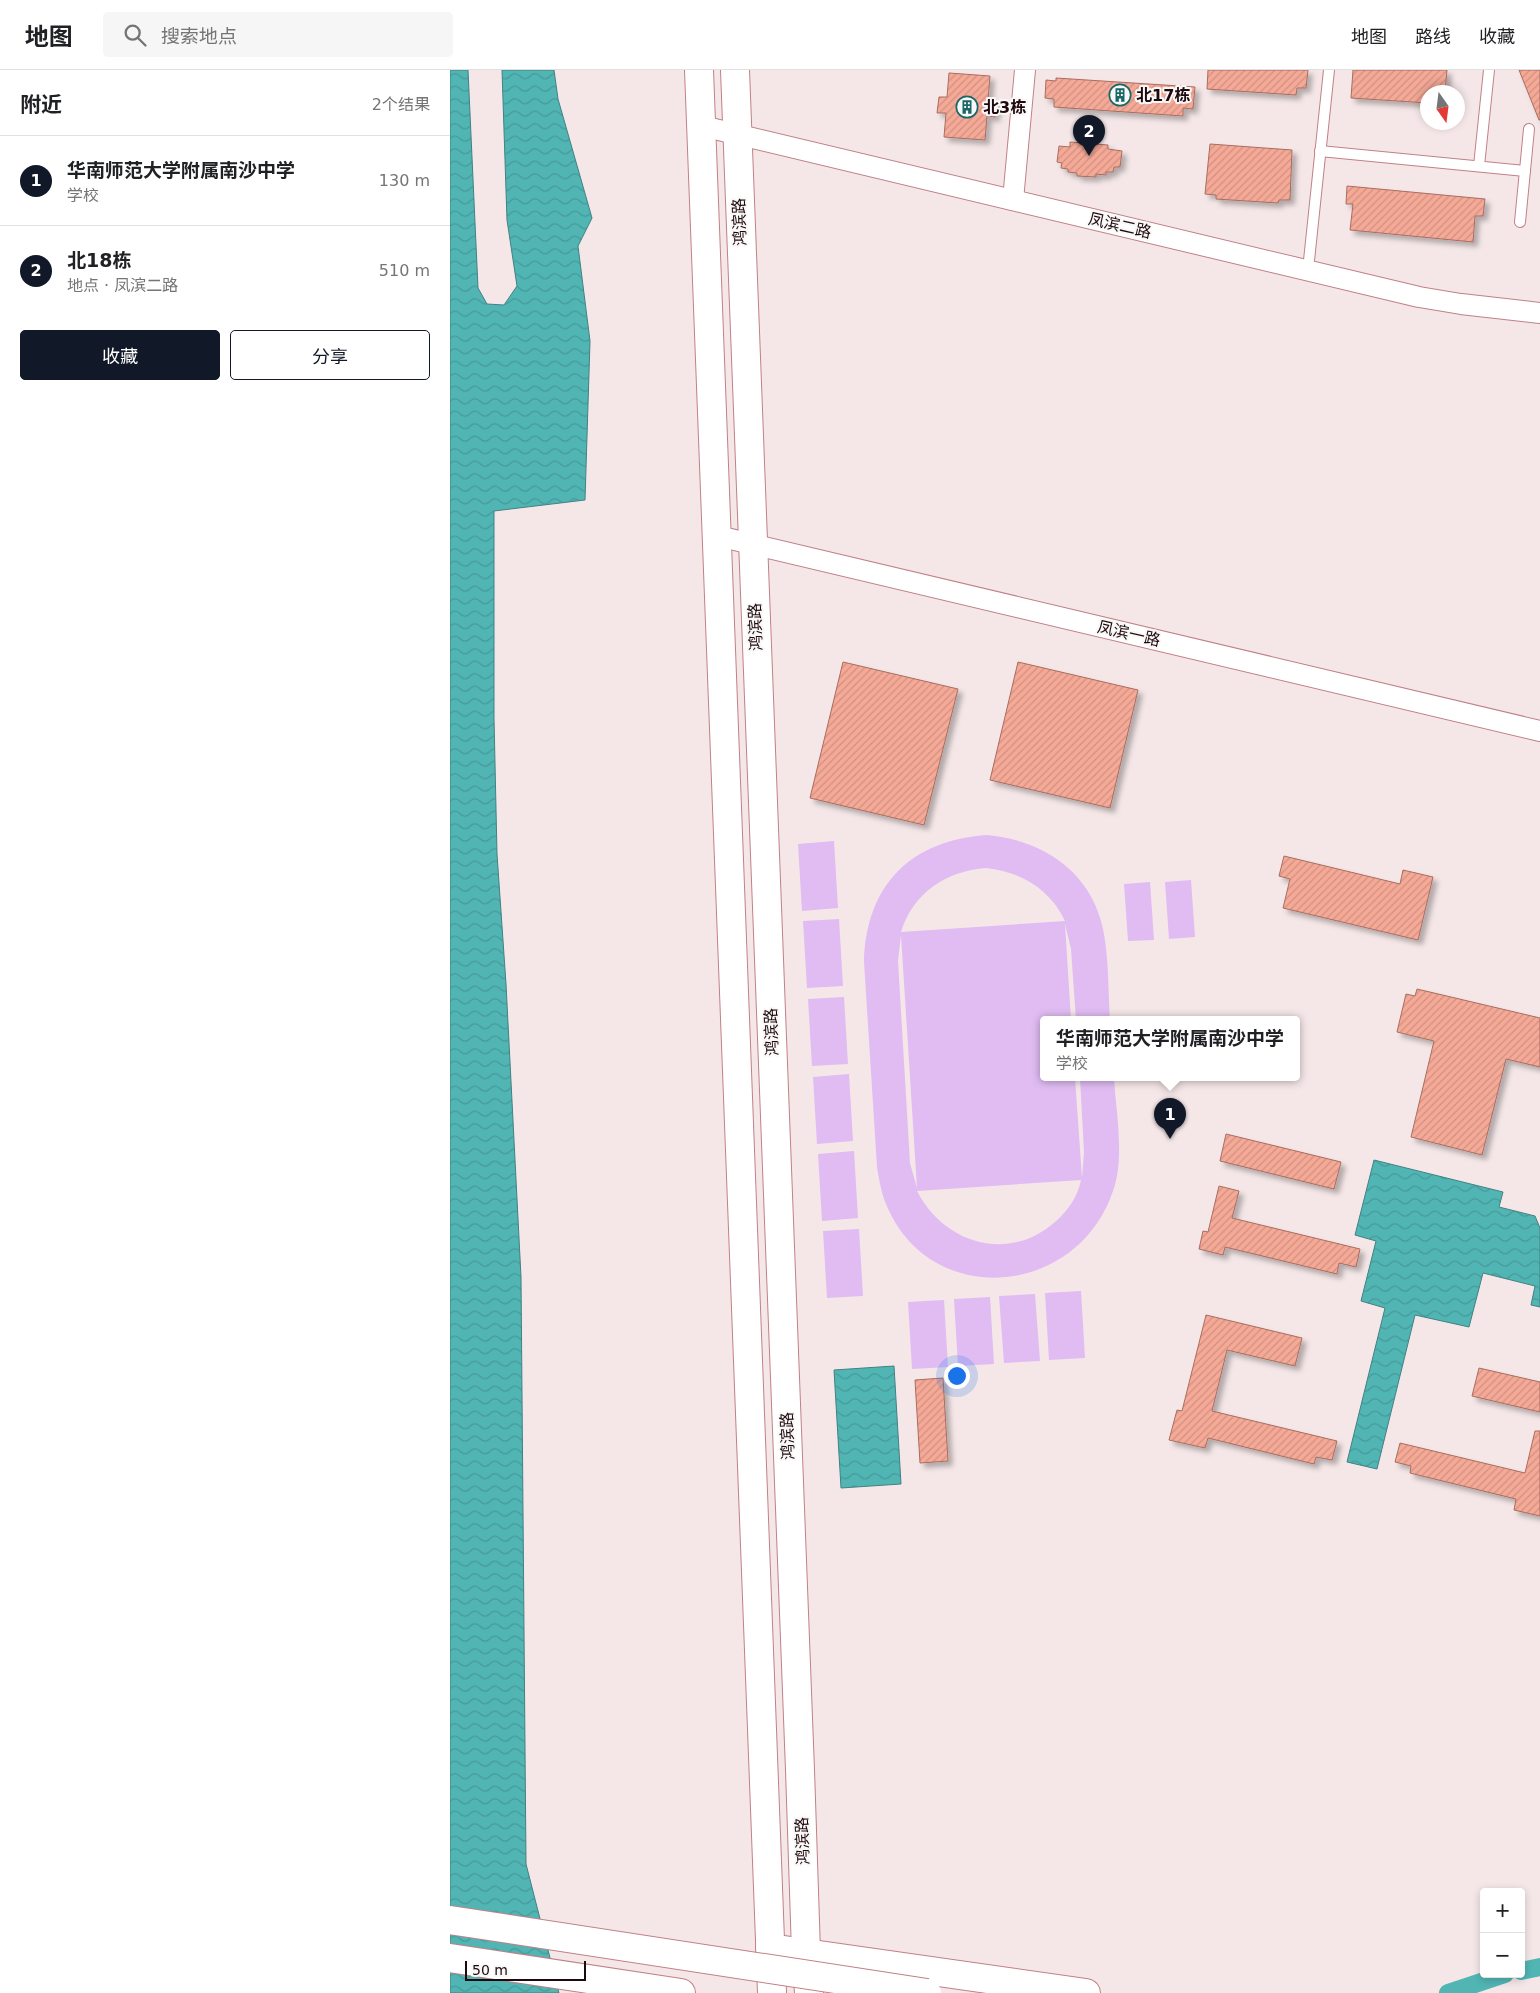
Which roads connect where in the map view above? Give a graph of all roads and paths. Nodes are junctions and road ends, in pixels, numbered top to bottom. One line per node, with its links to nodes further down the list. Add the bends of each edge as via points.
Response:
1 (699, 70): 6 (street, 鸿滨路)
2 (734, 70): 8 (street, 鸿滨路)
3 (1025, 70): 12 (street)
4 (1329, 70): 9 (lane)
5 (1489, 70): 10 (lane)
6 (702, 126): 8 (street, 凤滨二路); 16 (street, 鸿滨路)
7 (1529, 128): 11 (lane)
8 (736, 134): 12 (street, 凤滨二路); 17 (street, 鸿滨路)
9 (1320, 151): 10 (lane); 14 (lane)
10 (1479, 166): 11 (lane)
11 (1525, 171): 13 (lane)
12 (1012, 200): 14 (street, 凤滨二路)
13 (1520, 222)
14 (1308, 270): 15 (street, 凤滨二路, via 1418,297)
15 (1540, 313)
16 (718, 536): 17 (street, 凤滨一路); 20 (street, 鸿滨路)
17 (752, 544): 18 (street, 凤滨一路); 21 (street, 鸿滨路)
18 (1540, 731)
19 (450, 1920): 26 (street, bridge)
20 (770, 1948): 21 (street); 24 (street, 鸿滨路)
21 (806, 1952): 25 (street, 鸿滨路); 27 (street)
22 (450, 1958): 23 (street)
23 (681, 1993)
24 (772, 1993)
25 (809, 1993)
26 (927, 1993)
27 (1086, 1993)

